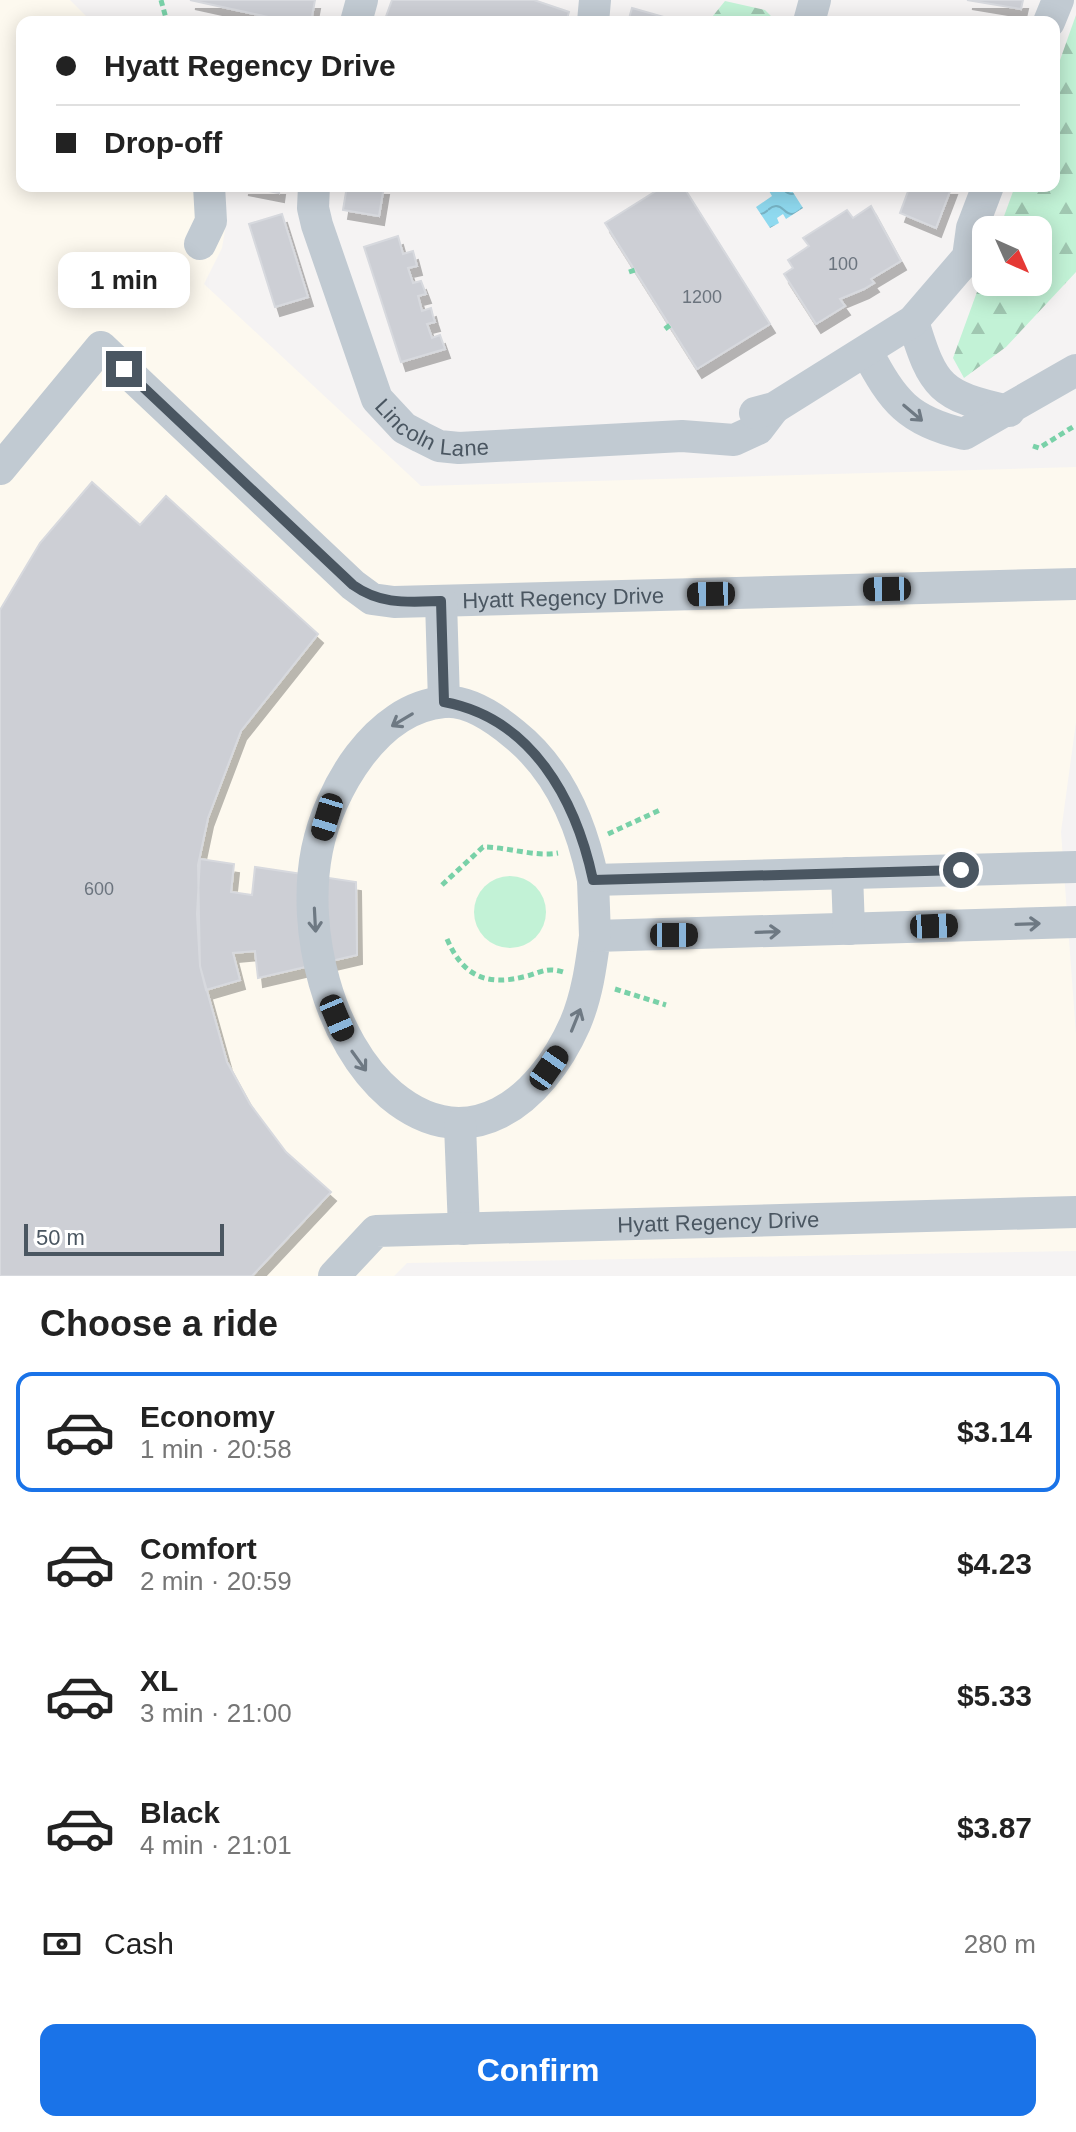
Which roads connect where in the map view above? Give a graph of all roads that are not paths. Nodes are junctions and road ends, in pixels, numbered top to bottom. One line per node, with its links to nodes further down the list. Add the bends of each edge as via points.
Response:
1 (209, 192): 4 (street, via 211,221)
2 (314, 192): 6 (street, Lincoln Lane, via 317,225 377,399 404,428 439,446 682,436 734,440 758,429 774,408)
3 (986, 192): 5 (street, Lincoln Lane, via 968,257)
4 (200, 244)
5 (913, 321): 6 (street, Lincoln Lane); 8 (street, via 936,379 966,402)
6 (867, 352): 8 (street, one-way to 8, via 887,389 929,426 964,434)
7 (1076, 370): 8 (street)
8 (1009, 411)
9 (0, 469): 11 (street, via 101,347 353,585 372,599)
10 (1076, 584): 11 (street, Hyatt Regency Drive)
11 (441, 601): 12 (street, Hyatt Regency Drive)
12 (444, 702): 15 (street, via 469,706 498,720 529,745 569,804); 19 (street, one-way to 19, via 405,716 375,738 356,761 327,817 313,875 318,964 350,1049 370,1077 396,1099 428,1117)
13 (1076, 867): 14 (street)
14 (847, 873): 15 (street); 17 (street)
15 (593, 880): 18 (street)
16 (1076, 922): 17 (street, one-way to 16)
17 (849, 929): 18 (street, one-way to 17)
18 (595, 936): 19 (street, one-way to 18, via 513,1106 539,1082 575,1024)
19 (460, 1125): 21 (street)
20 (1076, 1212): 21 (street, Hyatt Regency Drive)
21 (464, 1229): 22 (street, Hyatt Regency Drive, via 376,1231)
22 (334, 1276)

